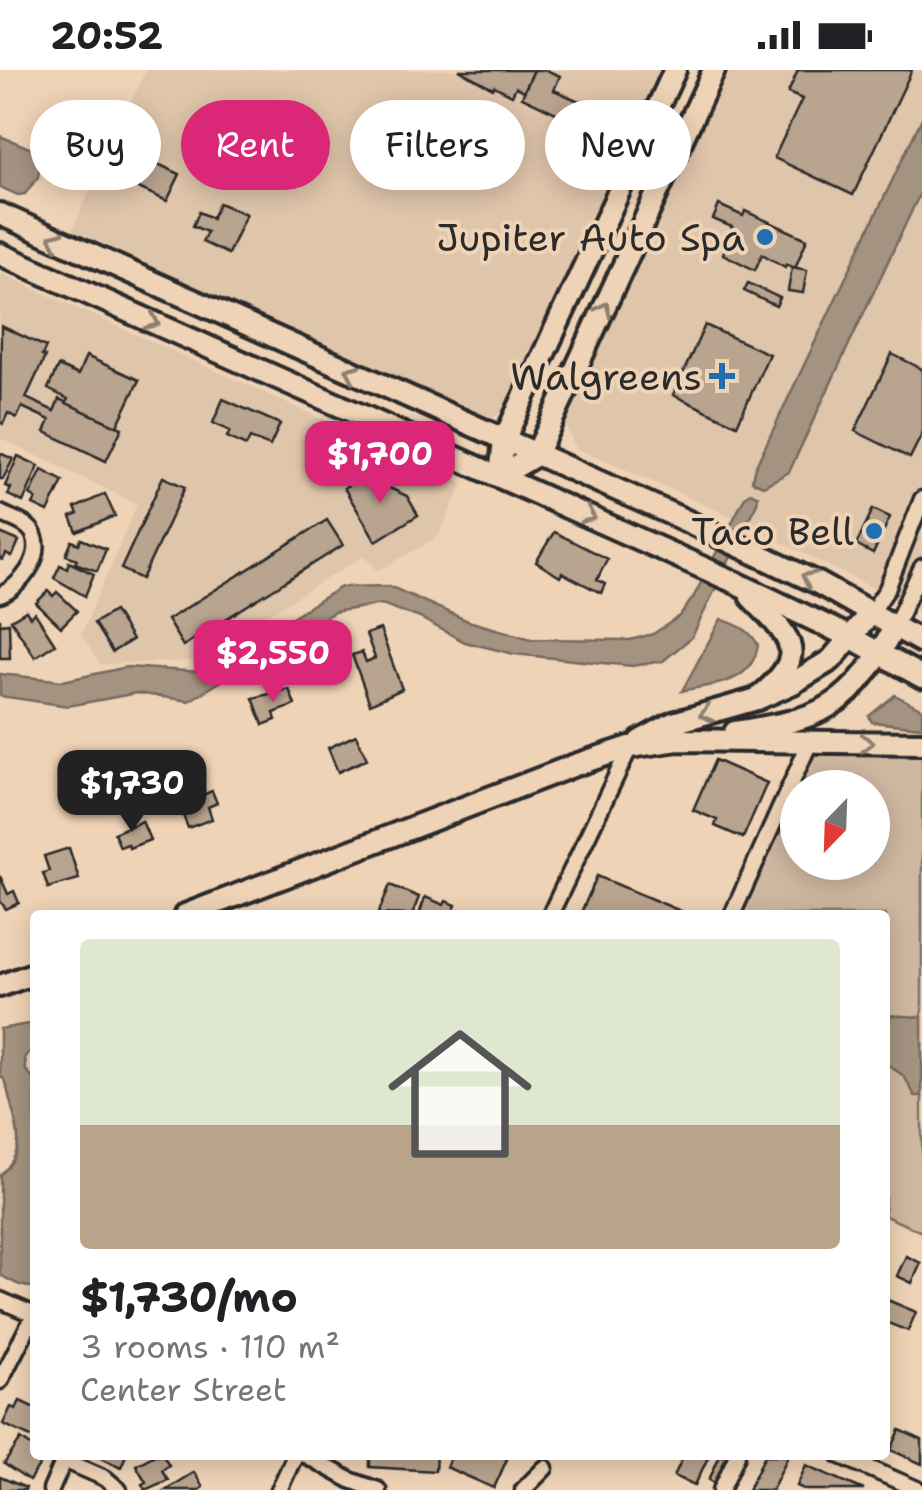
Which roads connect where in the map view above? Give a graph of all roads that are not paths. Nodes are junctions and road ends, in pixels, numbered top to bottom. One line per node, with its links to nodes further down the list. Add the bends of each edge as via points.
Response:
1 (676, 70): 5 (street)
2 (714, 70): 6 (street, one-way to 2)
3 (0, 214): 5 (street, one-way to 3)
4 (0, 254): 7 (street, one-way to 7)
5 (504, 440): 6 (street); 7 (street)
6 (536, 455): 7 (street); 13 (street, one-way to 6)
7 (500, 476): 11 (street, one-way to 11)
8 (922, 499): 13 (street)
9 (0, 513): 12 (street, via 26,525 37,547 22,580)
10 (922, 567): 14 (street)
11 (734, 582): 15 (street); 19 (street, via 776,620 789,643 782,678)
12 (0, 595)
13 (871, 613): 14 (street); 15 (street)
14 (895, 626): 16 (street); 17 (street)
15 (852, 638): 17 (street); 19 (street, via 832,660)
16 (922, 642)
17 (880, 653): 18 (street); 20 (street, via 845,698 813,716)
18 (922, 677)
19 (757, 698): 23 (street, one-way to 23, via 674,723)
20 (678, 740): 21 (street); 23 (street)
21 (810, 742): 22 (street, one-way to 22); 26 (street)
22 (922, 743)
23 (630, 747): 24 (street); 25 (street)
24 (198, 910)
25 (552, 910)
26 (734, 910)
27 (30, 975): 28 (street)
28 (0, 986)
29 (0, 1300): 30 (street)
30 (30, 1313)
31 (30, 1324): 32 (street)
32 (0, 1380)
33 (64, 1460): 40 (street)
34 (71, 1460): 41 (street)
35 (293, 1460): 42 (street)
36 (315, 1460): 43 (street)
37 (735, 1460): 45 (street)
38 (850, 1460): 46 (street)
39 (545, 1468): 44 (street)
40 (51, 1490)
41 (119, 1490)
42 (278, 1490)
43 (374, 1490)
44 (523, 1490)
45 (721, 1490)
46 (919, 1490)

